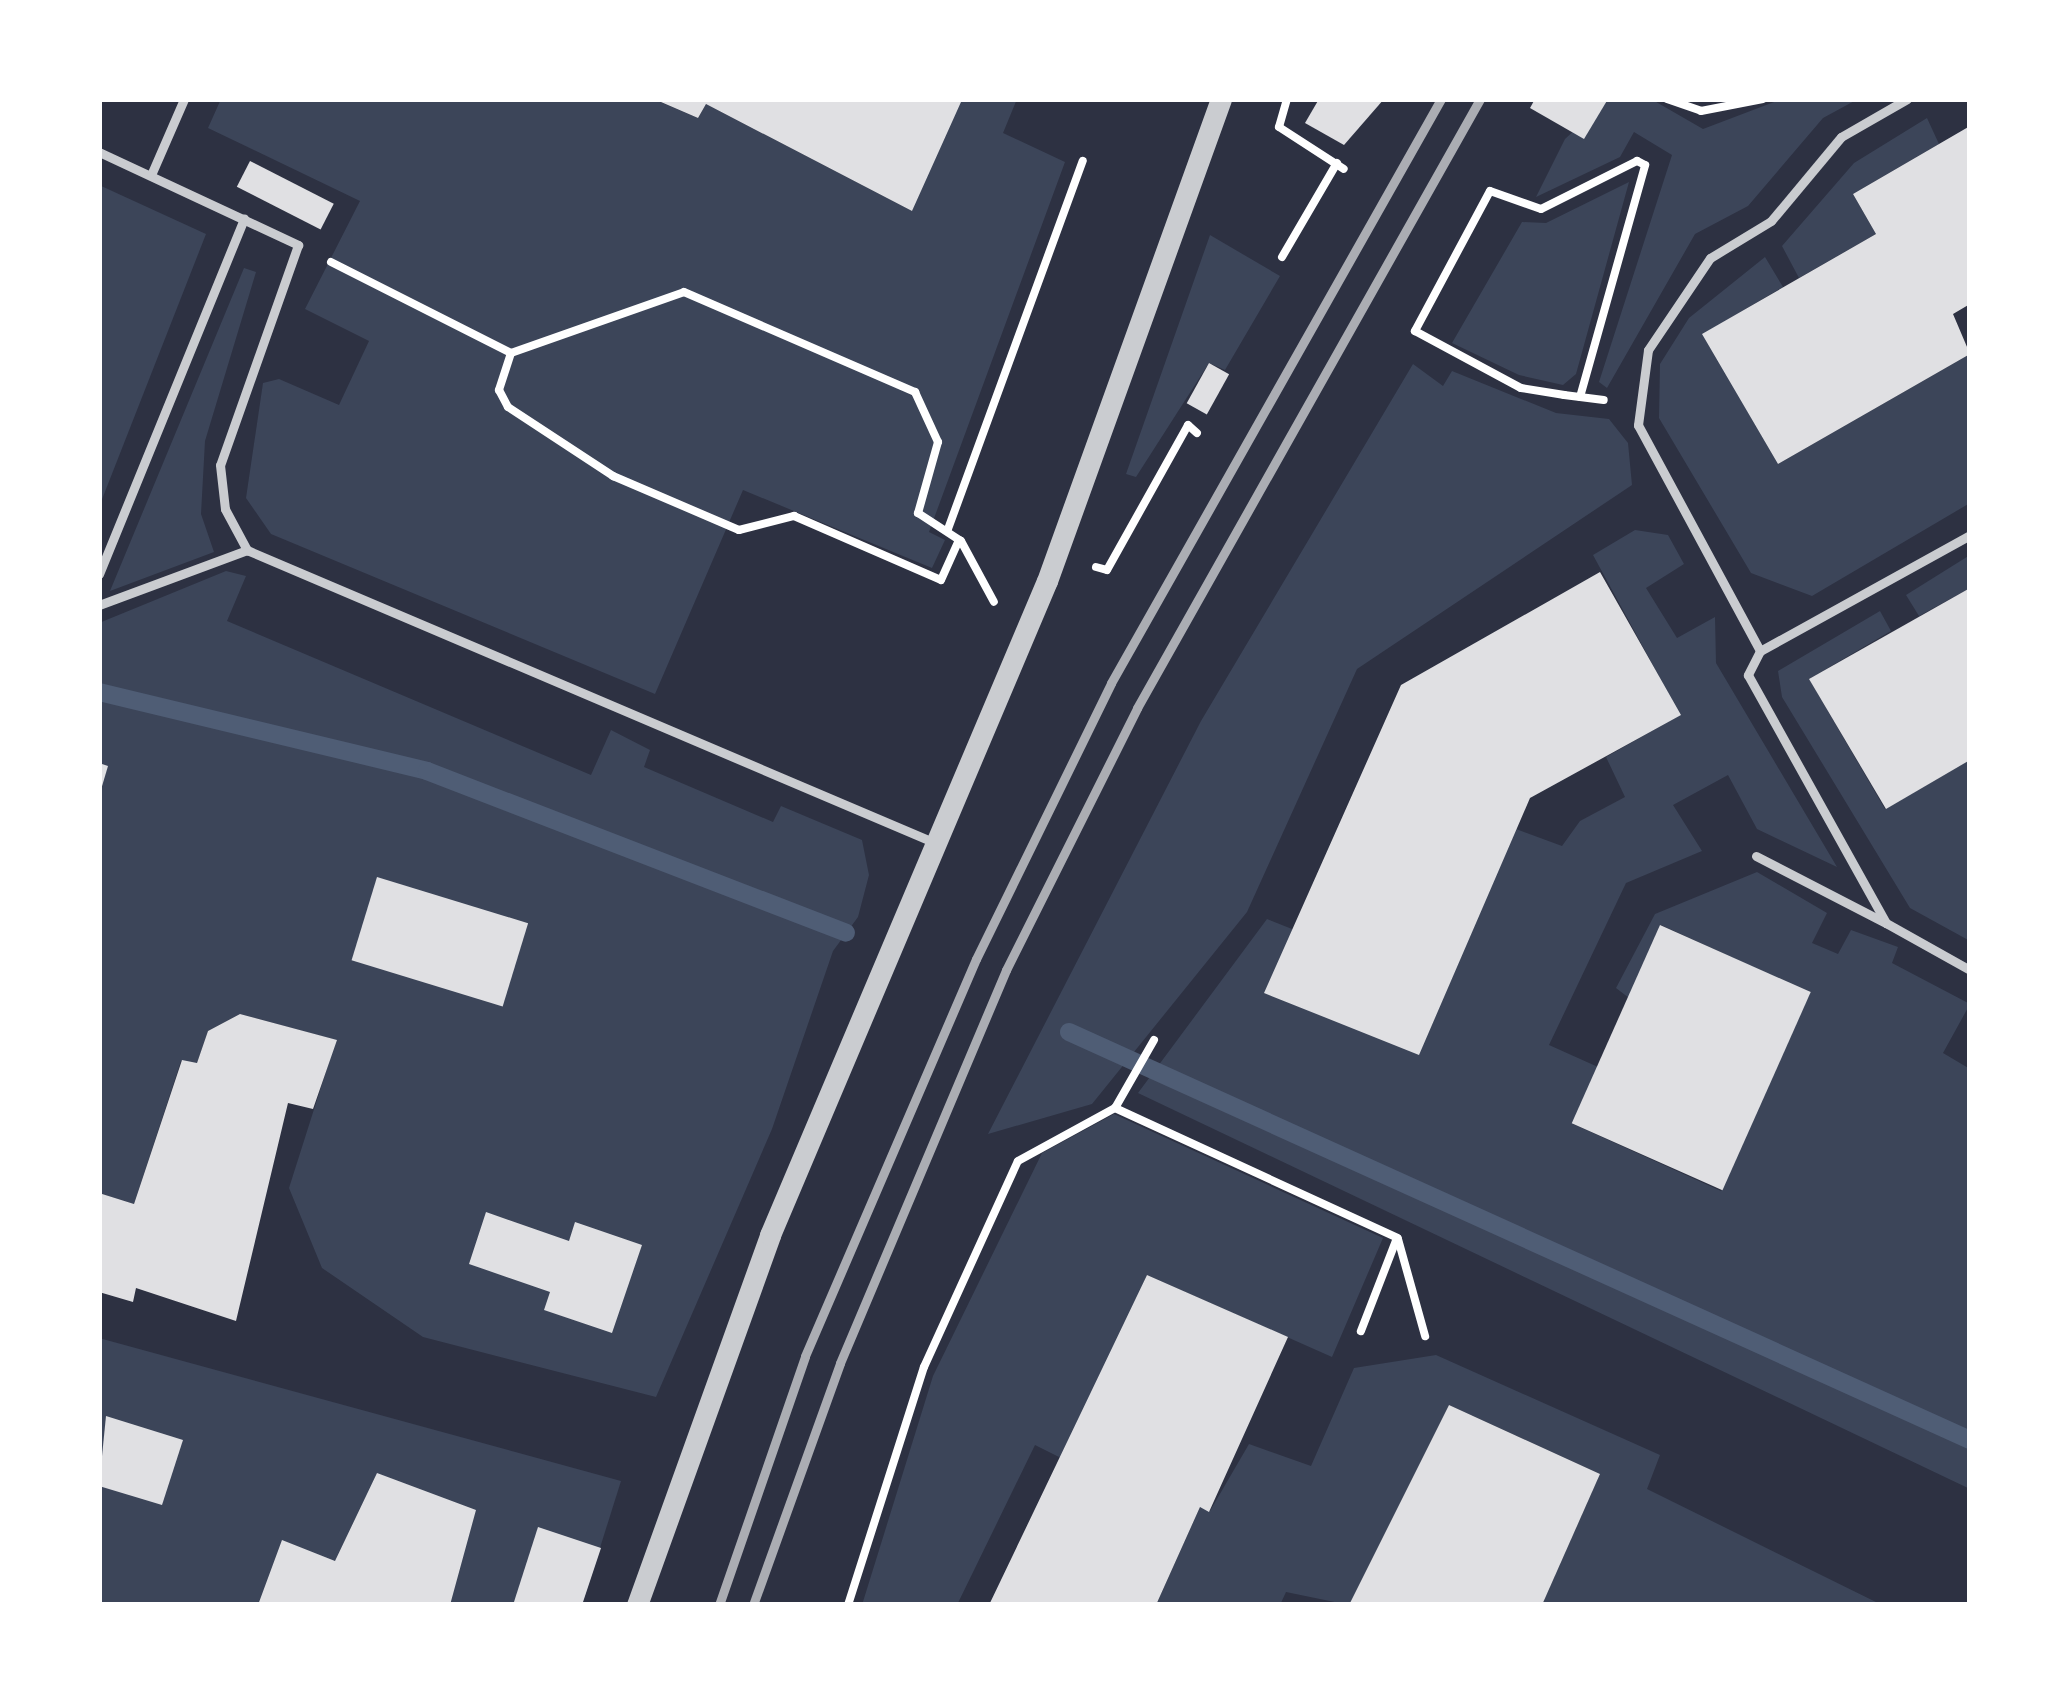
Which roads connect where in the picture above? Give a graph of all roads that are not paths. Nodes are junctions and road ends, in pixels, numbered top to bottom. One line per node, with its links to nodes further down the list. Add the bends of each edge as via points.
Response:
1 (184, 99): 5 (lane)
2 (1221, 99): 12 (street, via 1032,617)
3 (1907, 99): 11 (lane, via 1841,137 1771,221 1710,258 1648,350 1638,425)
4 (99, 152): 5 (lane)
5 (151, 176): 6 (lane)
6 (244, 218): 8 (lane, via 298,245 220,465 225,509); 9 (lane)
7 (1970, 535): 11 (lane)
8 (247, 550): 10 (lane); 12 (lane)
9 (99, 574)
10 (99, 605)
11 (1760, 651): 14 (lane, via 1748,675)
12 (938, 844): 16 (street, via 770,1234)
13 (1756, 856): 14 (lane)
14 (1886, 923): 15 (lane)
15 (1970, 970)
16 (637, 1605)

